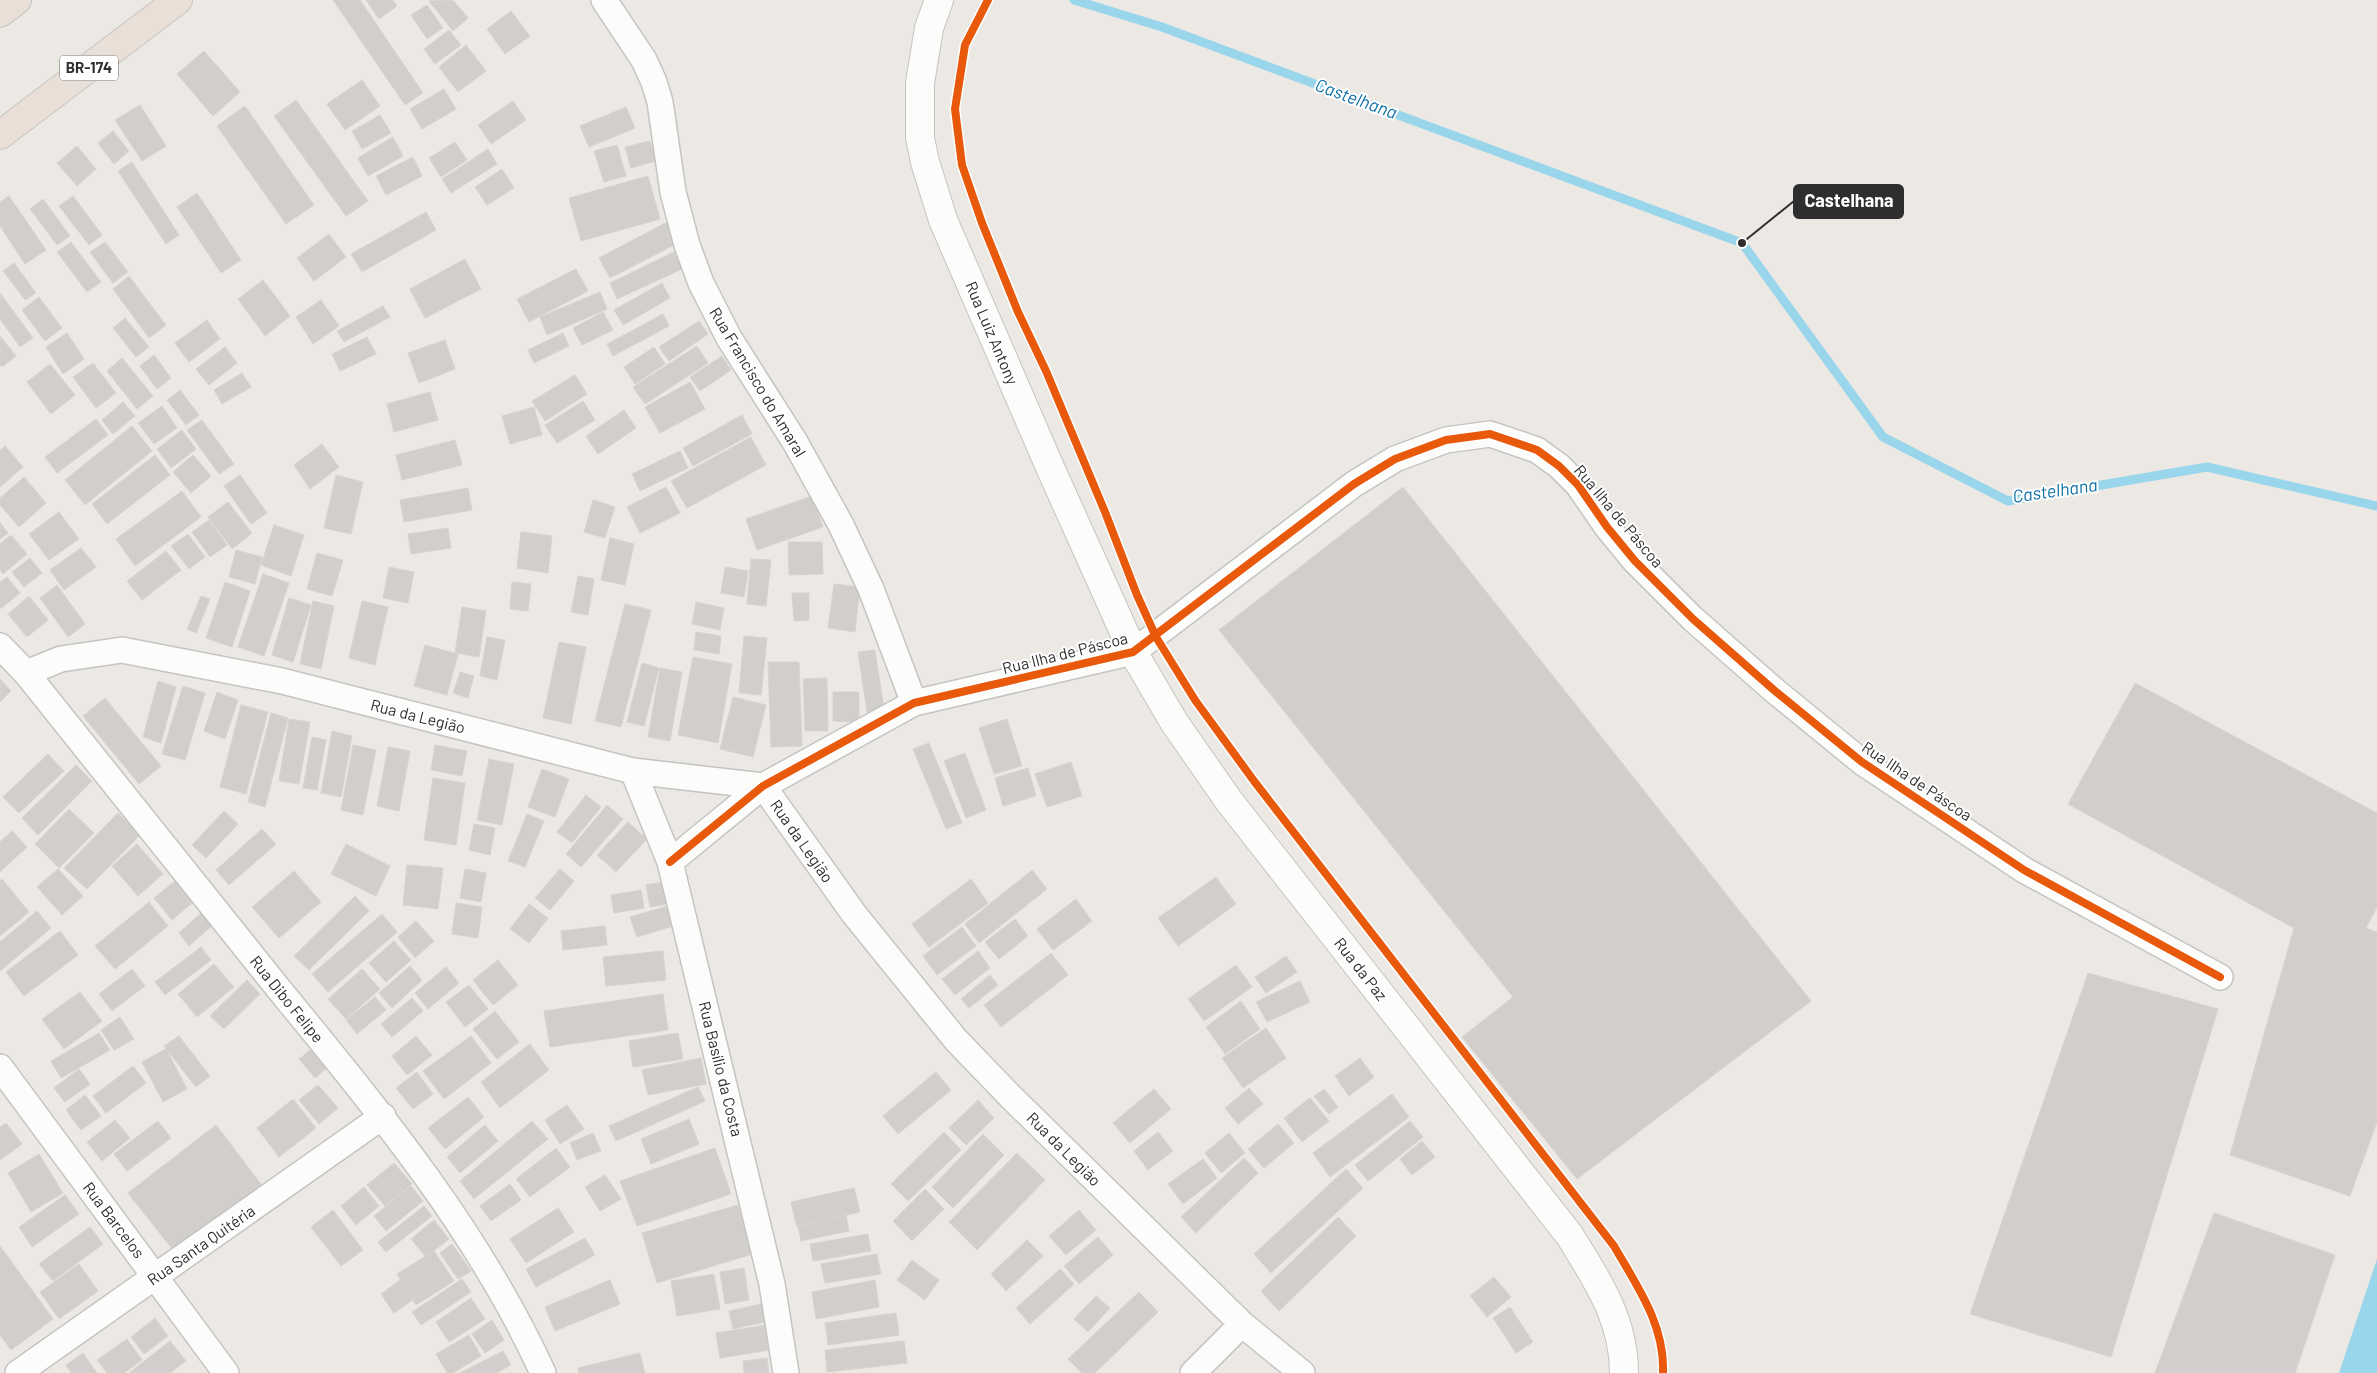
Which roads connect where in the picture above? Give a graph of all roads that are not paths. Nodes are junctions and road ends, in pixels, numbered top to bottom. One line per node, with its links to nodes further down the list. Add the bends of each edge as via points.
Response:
1 (17, 0): 5 (highway)
2 (178, 0): 6 (highway, BR-174)
3 (604, 0): 10 (street, Rua Francisco do Amaral, via 644,60 654,82 660,102 673,192 701,283 729,338 795,442 841,525 871,589)
4 (939, 0): 8 (street, Rua Luiz Antony, via 920,82 920,138 926,162 947,229)
5 (0, 13)
6 (0, 135)
7 (0, 646): 9 (street, Rua Dibo Felipe)
8 (1133, 652): 10 (street, Rua Ilha de Páscoa); 14 (street, Rua Ilha de Páscoa, via 1354,484 1395,460 1446,440 1490,434 1537,450 1559,466 1578,485 1635,561 1693,619 1862,762 2024,870); 25 (street, Rua da Paz, via 1174,722 1229,801 1570,1236 1597,1280 1619,1326)
9 (26, 673): 11 (street, Rua da Legião, via 61,659 122,650 282,681); 16 (street, Rua Dibo Felipe)
10 (914, 703): 12 (street, Rua Ilha de Páscoa)
11 (633, 771): 12 (street, Rua da Legião); 13 (street, Rua Basílio da Costa)
12 (763, 786): 13 (street, Rua Ilha de Páscoa); 18 (street, Rua da Legião, via 854,914 956,1040)
13 (670, 862): 22 (street, Rua Basílio da Costa, via 772,1284)
14 (2220, 976)
15 (0, 1067): 17 (street, Rua Barcelos)
16 (383, 1116): 17 (street, Rua Santa Quitéria); 21 (street, Rua Dibo Felipe, via 456,1218 503,1294)
17 (156, 1277): 19 (street, Rua Santa Quitéria); 20 (street, Rua Barcelos)
18 (1242, 1324): 23 (street); 24 (street, Rua da Legião)
19 (18, 1373)
20 (226, 1373)
21 (543, 1373)
22 (786, 1373)
23 (1192, 1373)
24 (1302, 1373)
25 (1624, 1373)

